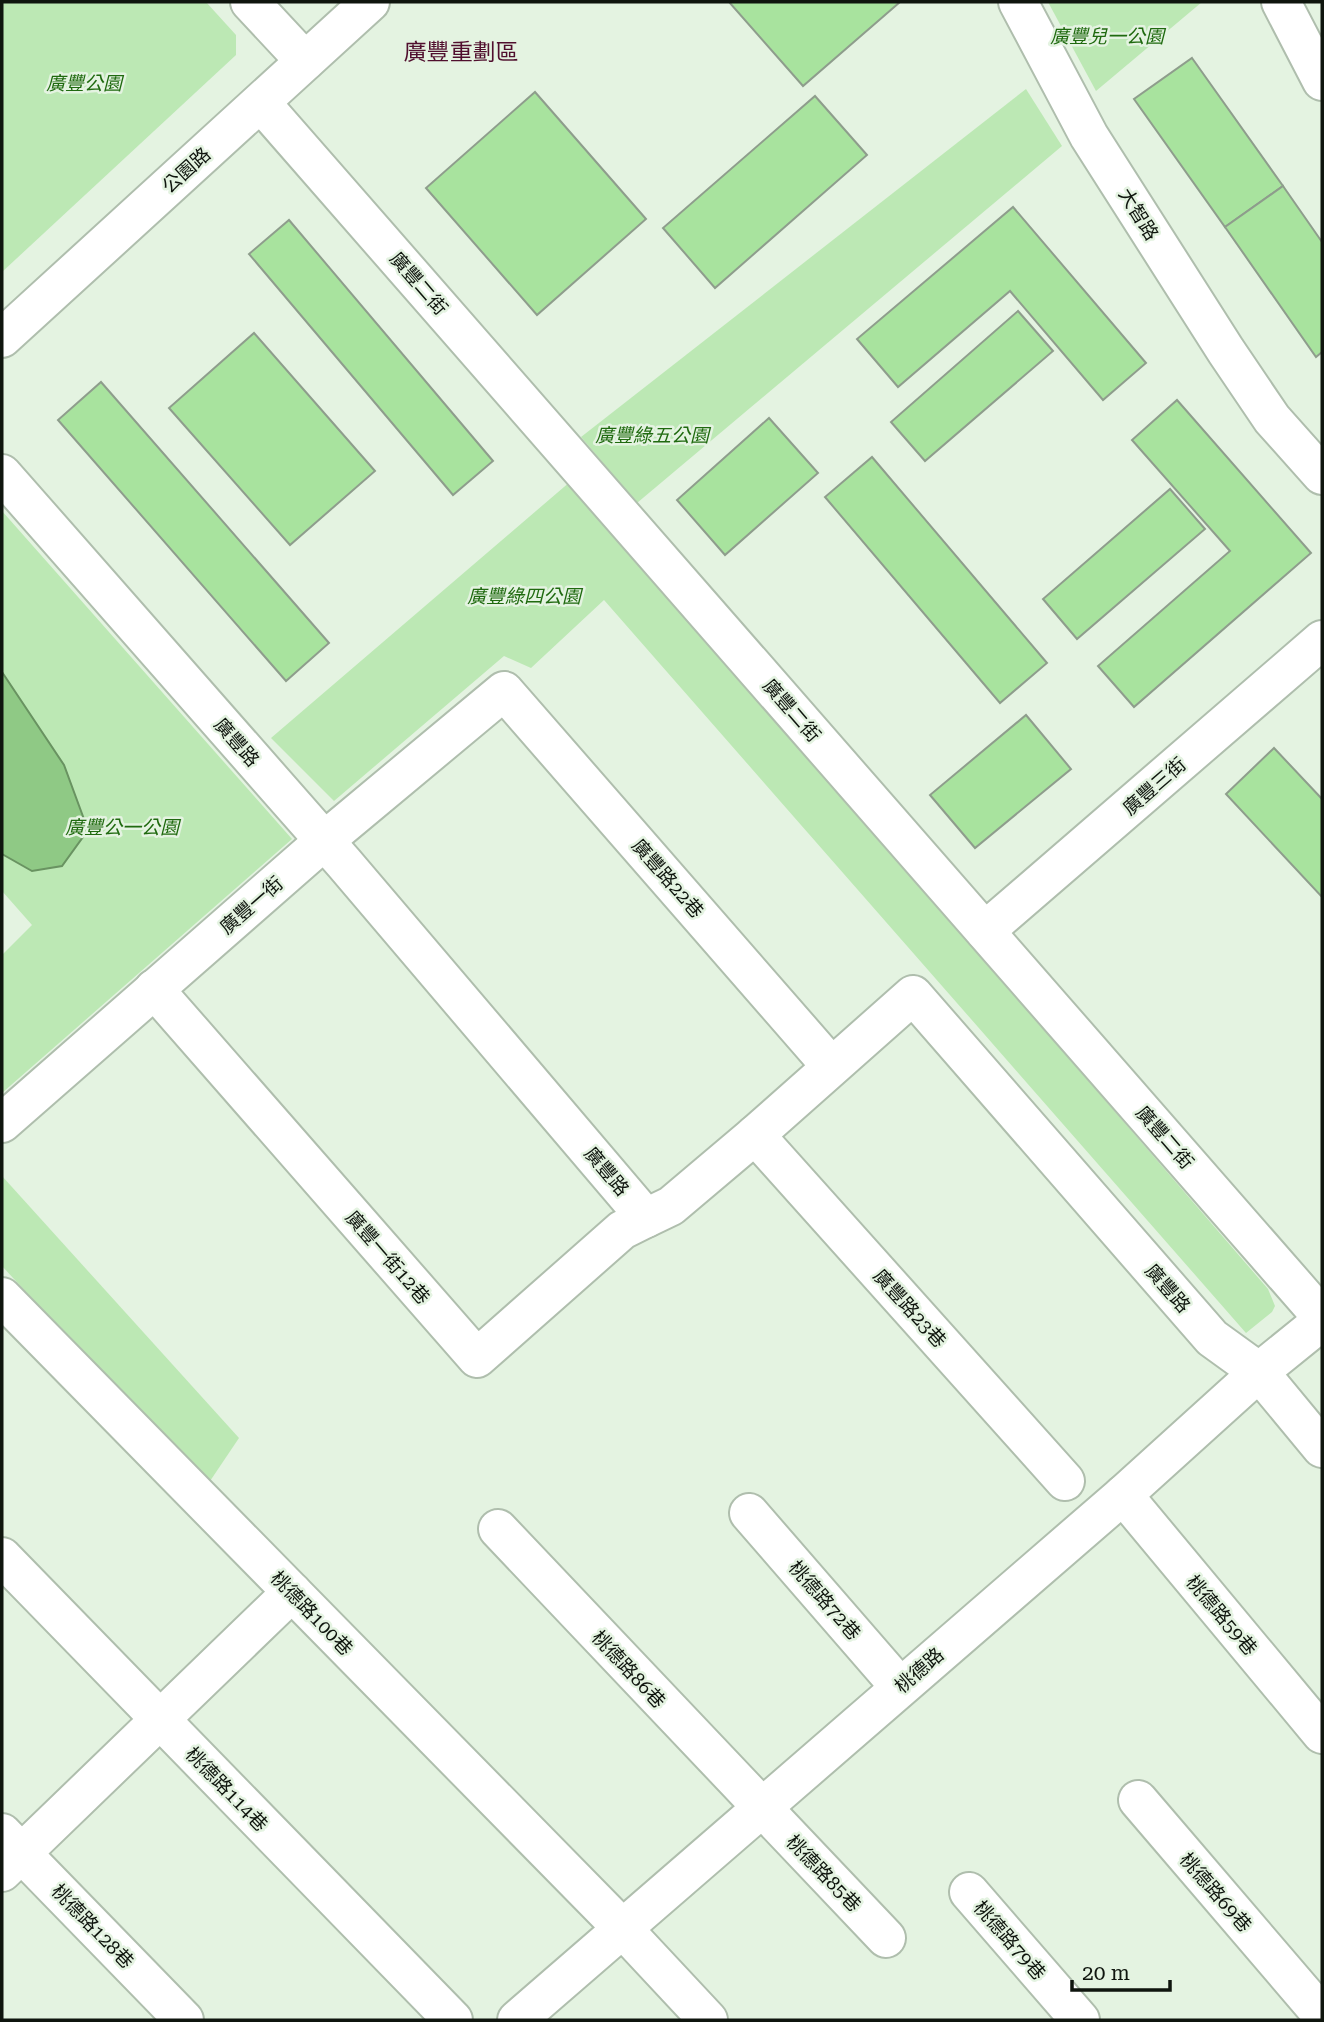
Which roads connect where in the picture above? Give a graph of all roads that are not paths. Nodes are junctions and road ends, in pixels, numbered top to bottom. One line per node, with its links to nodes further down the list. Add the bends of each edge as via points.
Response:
1 (250, 2): 5 (street)
2 (370, 2): 5 (street, 公園路)
3 (1017, 2): 10 (street, 大智路, via 1089,136 1226,351 1272,419)
4 (1281, 2): 6 (street)
5 (305, 61): 7 (street, 公園路)
6 (1322, 81)
7 (261, 103): 8 (street, 公園路); 14 (street, 廣豐二街)
8 (2, 338)
9 (2, 474): 13 (street, 廣豐路)
10 (1322, 475)
11 (1322, 640): 14 (street, 廣豐三街)
12 (504, 691): 13 (street, 廣豐一街); 16 (street, 廣豐路22巷)
13 (324, 841): 15 (street, 廣豐一街); 19 (street, 廣豐路)
14 (985, 931): 21 (street, 廣豐二街)
15 (154, 989): 17 (street, 廣豐一街); 19 (street, 廣豐一街12巷, via 477,1359 622,1230)
16 (831, 1066): 18 (street, 廣豐路); 22 (street, 廣豐路, via 913,995 1212,1338)
17 (2, 1123)
18 (755, 1135): 19 (street, 廣豐路, via 671,1206); 24 (street, 廣豐路23巷)
19 (646, 1218)
20 (2, 1297): 29 (street, 桃德路100巷)
21 (1322, 1319): 22 (street, 桃德路)
22 (1259, 1372): 23 (street); 25 (street, 桃德路)
23 (1322, 1448)
24 (1065, 1481)
25 (1123, 1495): 30 (street, 桃德路); 32 (street, 桃德路59巷)
26 (749, 1513): 30 (street, 桃德路72巷)
27 (498, 1530): 34 (street, 桃德路86巷)
28 (2, 1557): 31 (street, 桃德路114巷)
29 (292, 1592): 31 (street); 37 (street, 桃德路100巷)
30 (900, 1687): 34 (street, 桃德路)
31 (161, 1721): 35 (street); 41 (street, 桃德路114巷)
32 (1322, 1734)
33 (1138, 1800): 39 (street, 桃德路69巷)
34 (761, 1808): 37 (street, 桃德路); 38 (street, 桃德路85巷)
35 (8, 1852): 40 (street, 桃德路128巷)
36 (969, 1892): 44 (street, 桃德路79巷)
37 (623, 1929): 42 (street, 桃德路); 43 (street, 桃德路100巷)
38 (886, 1938)
39 (1322, 2015)
40 (184, 2020)
41 (453, 2020)
42 (517, 2020)
43 (708, 2020)
44 (1080, 2020)

